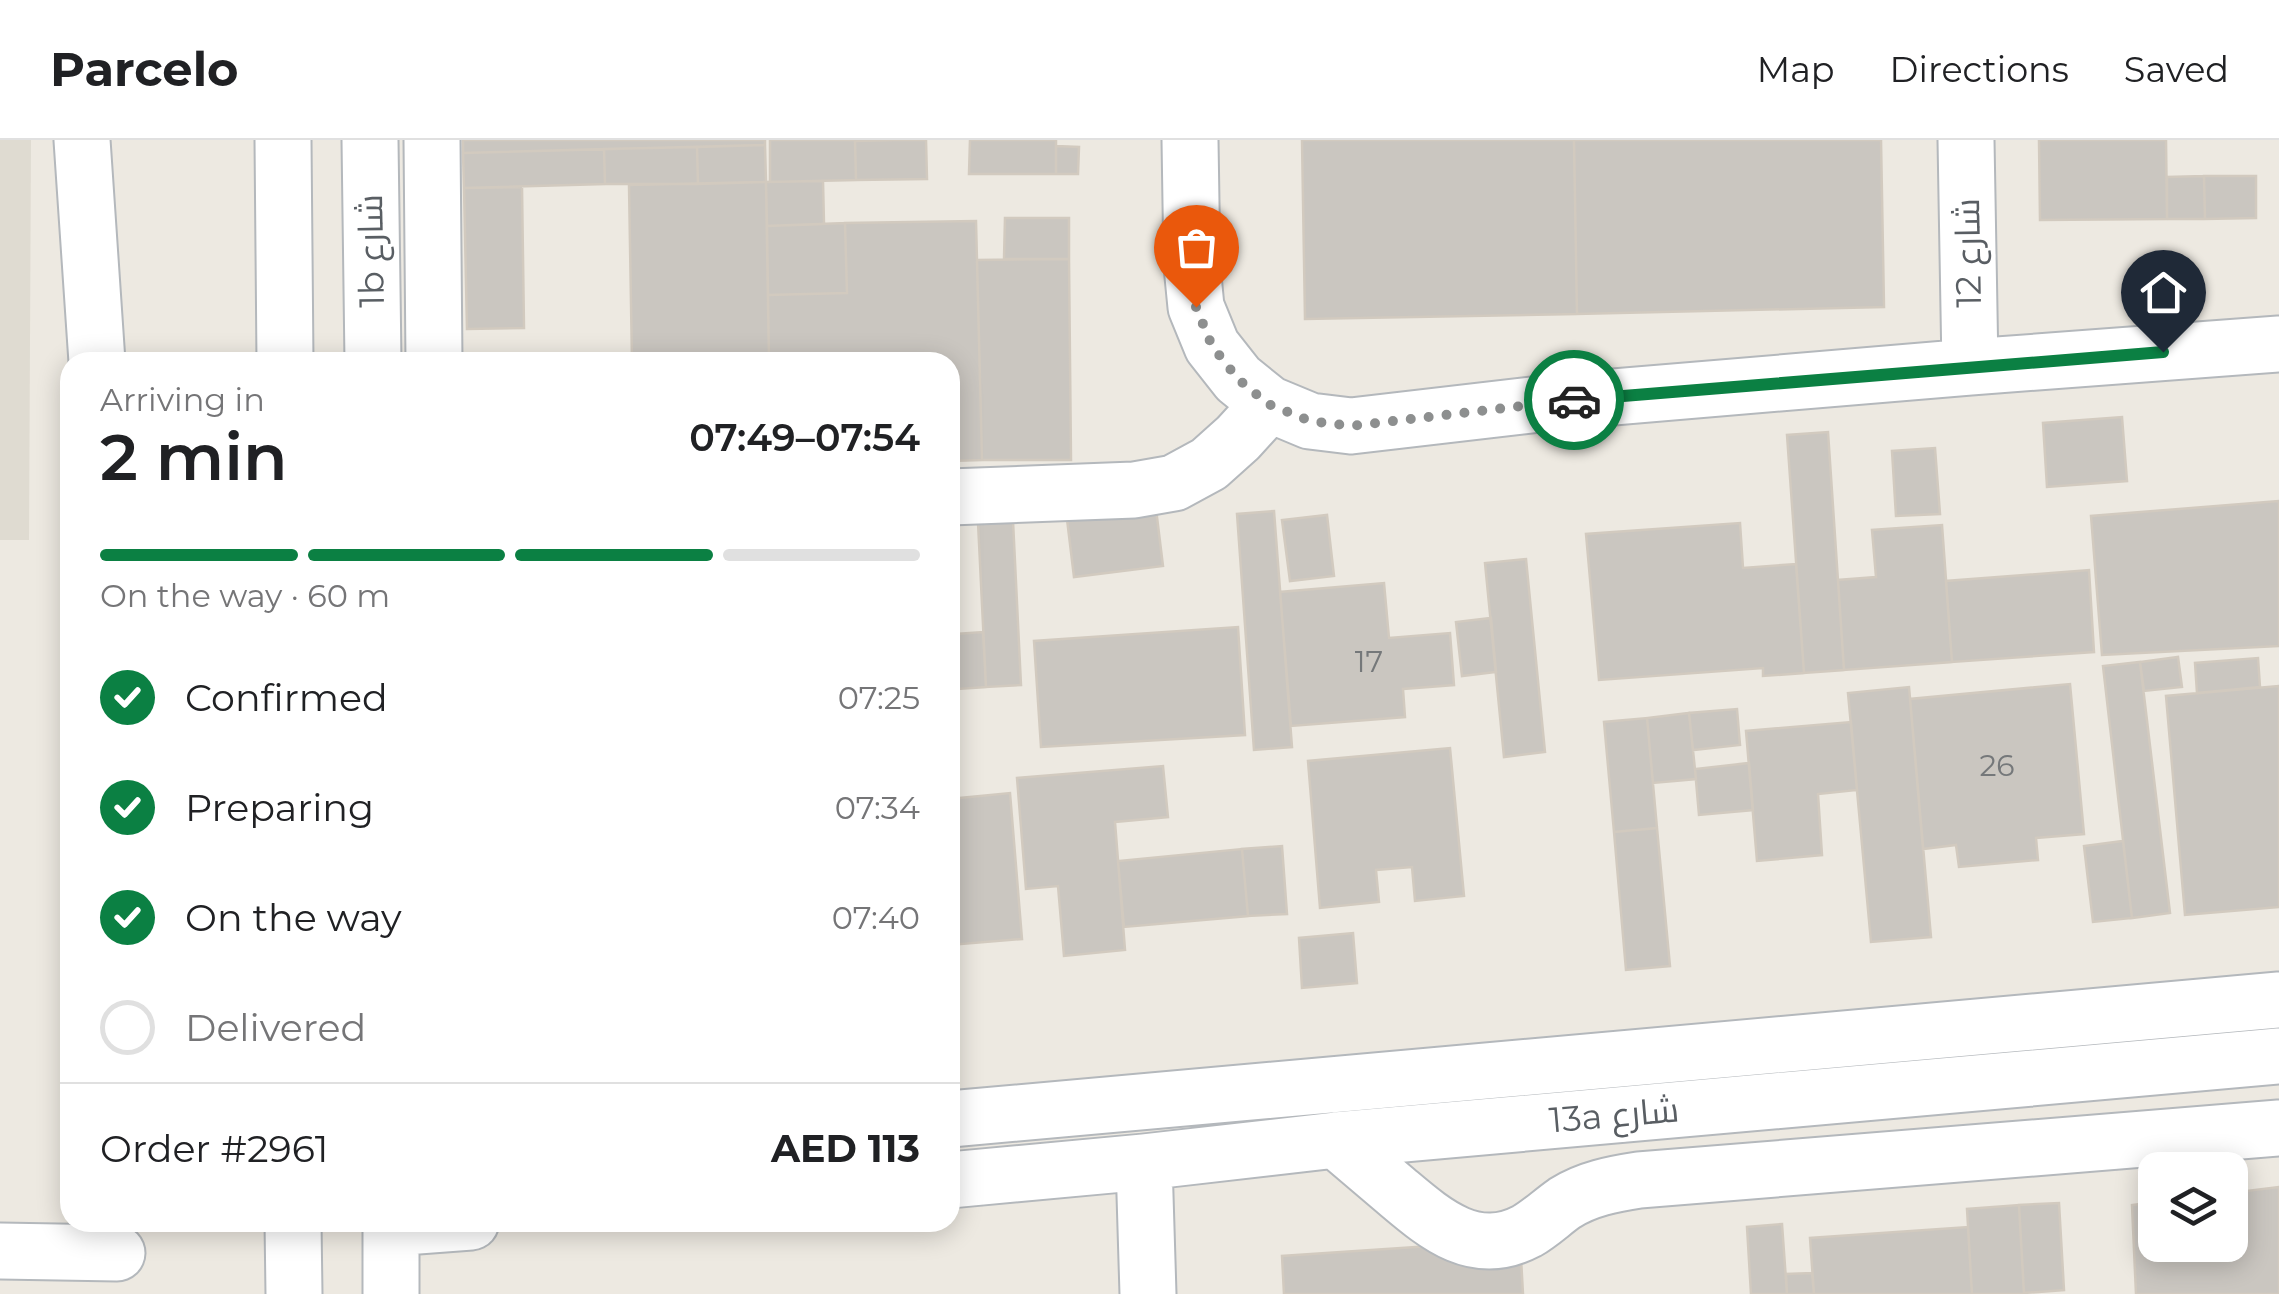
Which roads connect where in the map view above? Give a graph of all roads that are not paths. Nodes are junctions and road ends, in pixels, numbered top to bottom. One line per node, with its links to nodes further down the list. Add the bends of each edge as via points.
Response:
1 (82, 140): 8 (street)
2 (283, 140): 9 (street)
3 (370, 140): 10 (street, 1b شارع)
4 (432, 140): 11 (street)
5 (1190, 140): 13 (street, via 1196,307 1212,346)
6 (1966, 140): 12 (street, شارع 12)
7 (2279, 344): 12 (street)
8 (96, 352)
9 (285, 352)
10 (373, 352)
11 (434, 352)
12 (1970, 366): 13 (street, via 1351,426 1310,421)
13 (1268, 404): 14 (street, via 1209,464 1174,483)
14 (960, 497)
15 (2279, 1000): 17 (street)
16 (2279, 1056): 19 (street, 13a شارع)
17 (960, 1117)
18 (2279, 1128): 19 (street, via 1639,1180 1590,1191 1502,1240 1454,1234 1433,1222)
19 (1336, 1140): 20 (street, 13a شارع)
20 (1144, 1162): 21 (street, 13a شارع); 28 (street)
21 (960, 1179)
22 (293, 1232): 26 (street)
23 (391, 1232): 27 (street)
24 (0, 1251): 25 (street)
25 (117, 1257)
26 (294, 1294)
27 (392, 1294)
28 (1148, 1294)

